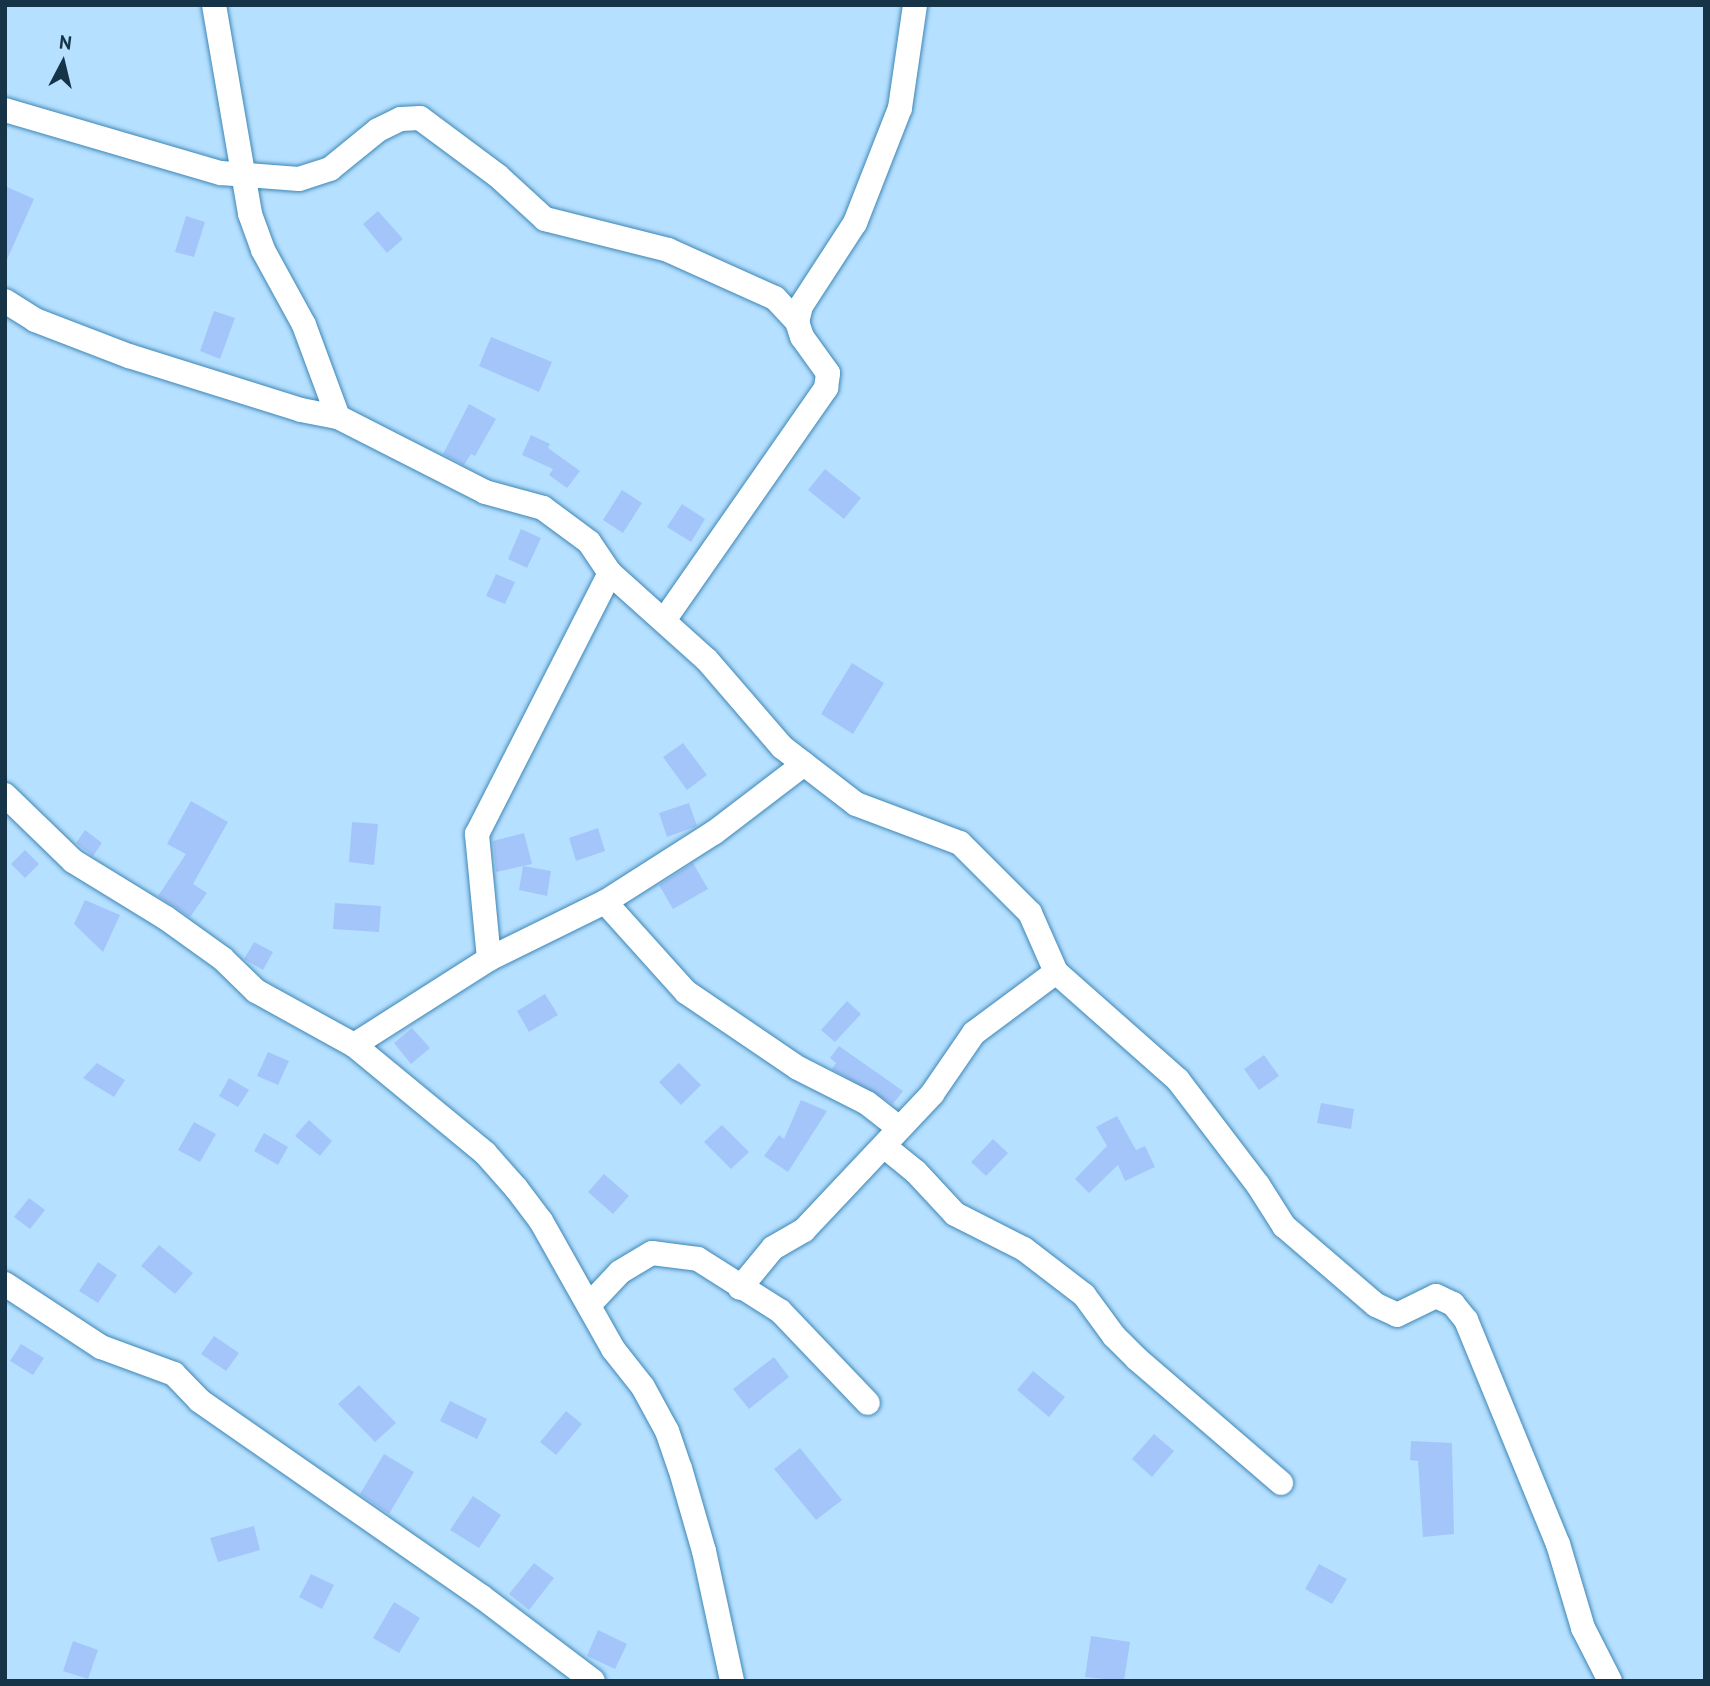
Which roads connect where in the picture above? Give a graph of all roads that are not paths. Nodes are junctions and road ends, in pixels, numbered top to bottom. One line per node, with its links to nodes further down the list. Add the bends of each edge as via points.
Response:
1 (214, 5): 4 (street)
2 (915, 5): 6 (street, via 900,108 855,223 801,306)
3 (5, 110): 4 (street)
4 (242, 177): 6 (street, via 299,178 330,169 378,130 401,119 420,118 498,176 545,219 668,250 775,298); 7 (street, via 263,250 304,326)
5 (5, 301): 7 (street, via 35,320 129,356 301,411)
6 (797, 322): 9 (street, via 828,373 826,388)
7 (338, 417): 8 (street, via 485,492 543,508 589,542)
8 (610, 573): 9 (street); 13 (street, via 477,834)
9 (665, 619): 10 (street, via 782,747)
10 (804, 764): 12 (street, via 715,832); 14 (street, via 856,804 960,843 1030,913)
11 (5, 795): 15 (street, via 73,861 166,918 223,959 256,991)
12 (606, 902): 13 (street); 16 (street, via 686,992 798,1068 867,1103)
13 (489, 959): 15 (street)
14 (1056, 972): 16 (street, via 974,1033 932,1094); 24 (street, via 1178,1080 1284,1226 1376,1305 1397,1315 1436,1296 1453,1304 1466,1320 1558,1544 1583,1628)
15 (354, 1045): 19 (street, via 485,1153 541,1221)
16 (891, 1137): 18 (street, via 804,1230 774,1248); 21 (street, via 955,1214 1024,1249 1084,1294 1129,1351)
17 (5, 1284): 22 (street, via 101,1347 174,1374 200,1401 482,1597)
18 (740, 1288): 19 (street, via 698,1259 652,1253 620,1272); 20 (street, via 780,1311)
19 (589, 1304): 23 (street, via 667,1431 704,1551)
20 (867, 1403)
21 (1281, 1483)
22 (593, 1681)
23 (732, 1681)
24 (1610, 1681)

